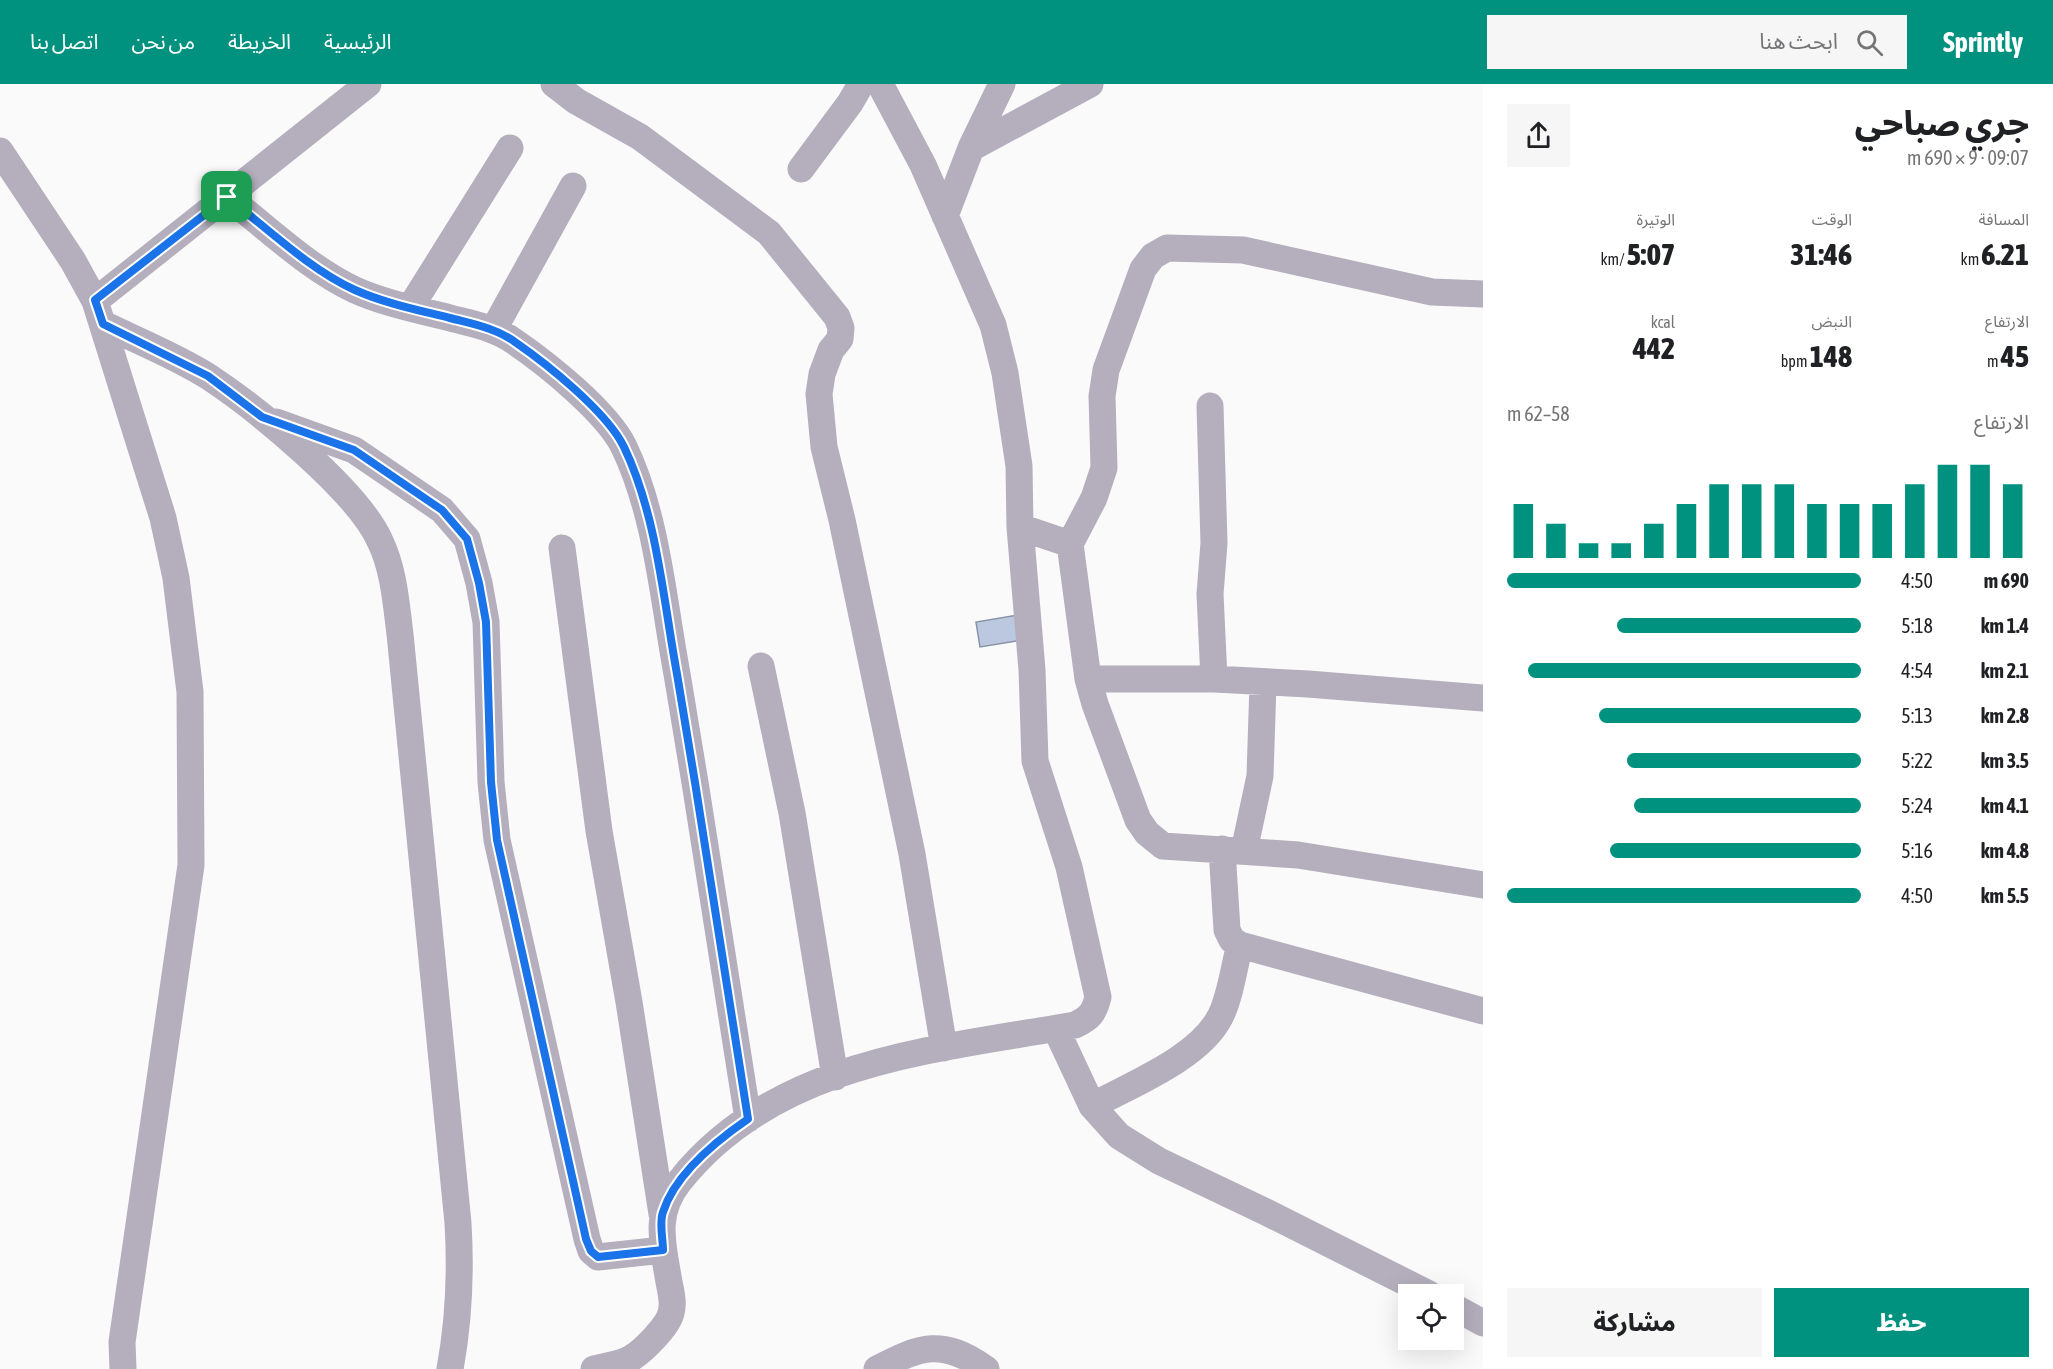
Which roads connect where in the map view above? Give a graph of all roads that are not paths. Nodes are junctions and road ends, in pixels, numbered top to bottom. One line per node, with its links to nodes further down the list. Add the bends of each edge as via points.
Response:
1 (368, 84): 12 (street)
2 (554, 84): 33 (street, via 640,137 769,233 837,316 840,339 831,350 819,394 824,447 912,854)
3 (861, 84): 10 (street)
4 (880, 84): 13 (street)
5 (1002, 84): 8 (street)
6 (1090, 84): 8 (street)
7 (510, 148): 15 (street)
8 (971, 148): 13 (street)
9 (0, 151): 16 (street, via 73,261)
10 (801, 169)
11 (573, 186): 17 (street)
12 (227, 197): 15 (street, via 326,274 356,290); 16 (street)
13 (945, 216): 20 (street, via 993,325 1005,373 1019,466)
14 (1483, 294): 21 (street, via 1432,292 1243,250 1167,248 1153,256 1143,269 1106,370 1102,396 1104,468 1094,498)
15 (410, 309): 17 (street)
16 (99, 312): 19 (street, via 208,376); 42 (street, via 163,518 176,578 190,692 191,865 122,1342)
17 (494, 329): 36 (street, via 568,384 595,410 623,444 644,496 685,723)
18 (1210, 406): 25 (street)
19 (262, 417): 38 (street, via 354,450 442,510 467,539 486,622 491,782 497,840 586,1239 598,1257); 43 (street, via 332,480 365,516 380,539 391,569 458,1223 461,1276)
20 (1020, 527): 21 (street); 32 (street, via 1035,761 1069,867 1098,997 1089,1018)
21 (1070, 544): 24 (street)
22 (562, 548): 37 (street, via 599,831)
23 (761, 666): 34 (street, via 792,813)
24 (1088, 679): 25 (street); 28 (street, via 1138,820 1147,833 1163,846)
25 (1214, 679): 26 (street)
26 (1263, 683): 27 (street); 28 (street, via 1260,776)
27 (1483, 698)
28 (1233, 850): 29 (street, via 1298,855); 30 (street, via 1227,930)
29 (1483, 885)
30 (1240, 945): 31 (street); 35 (street, via 1222,1015 1208,1037 1186,1054)
31 (1483, 1011)
32 (1056, 1029): 33 (street); 35 (street)
33 (944, 1048): 34 (street, via 886,1059)
34 (835, 1077): 36 (street, via 774,1101)
35 (1092, 1106): 39 (street, via 1119,1136 1159,1161)
36 (748, 1119): 37 (street, via 704,1154 678,1184)
37 (662, 1214): 38 (street)
38 (663, 1250): 44 (street, via 673,1301 671,1315 662,1330 632,1358)
39 (1409, 1284)
40 (1464, 1313): 41 (street)
41 (1483, 1323)
42 (123, 1369)
43 (450, 1369)
44 (594, 1369)
45 (877, 1369): 46 (street, via 927,1348 949,1350)
46 (986, 1369)

